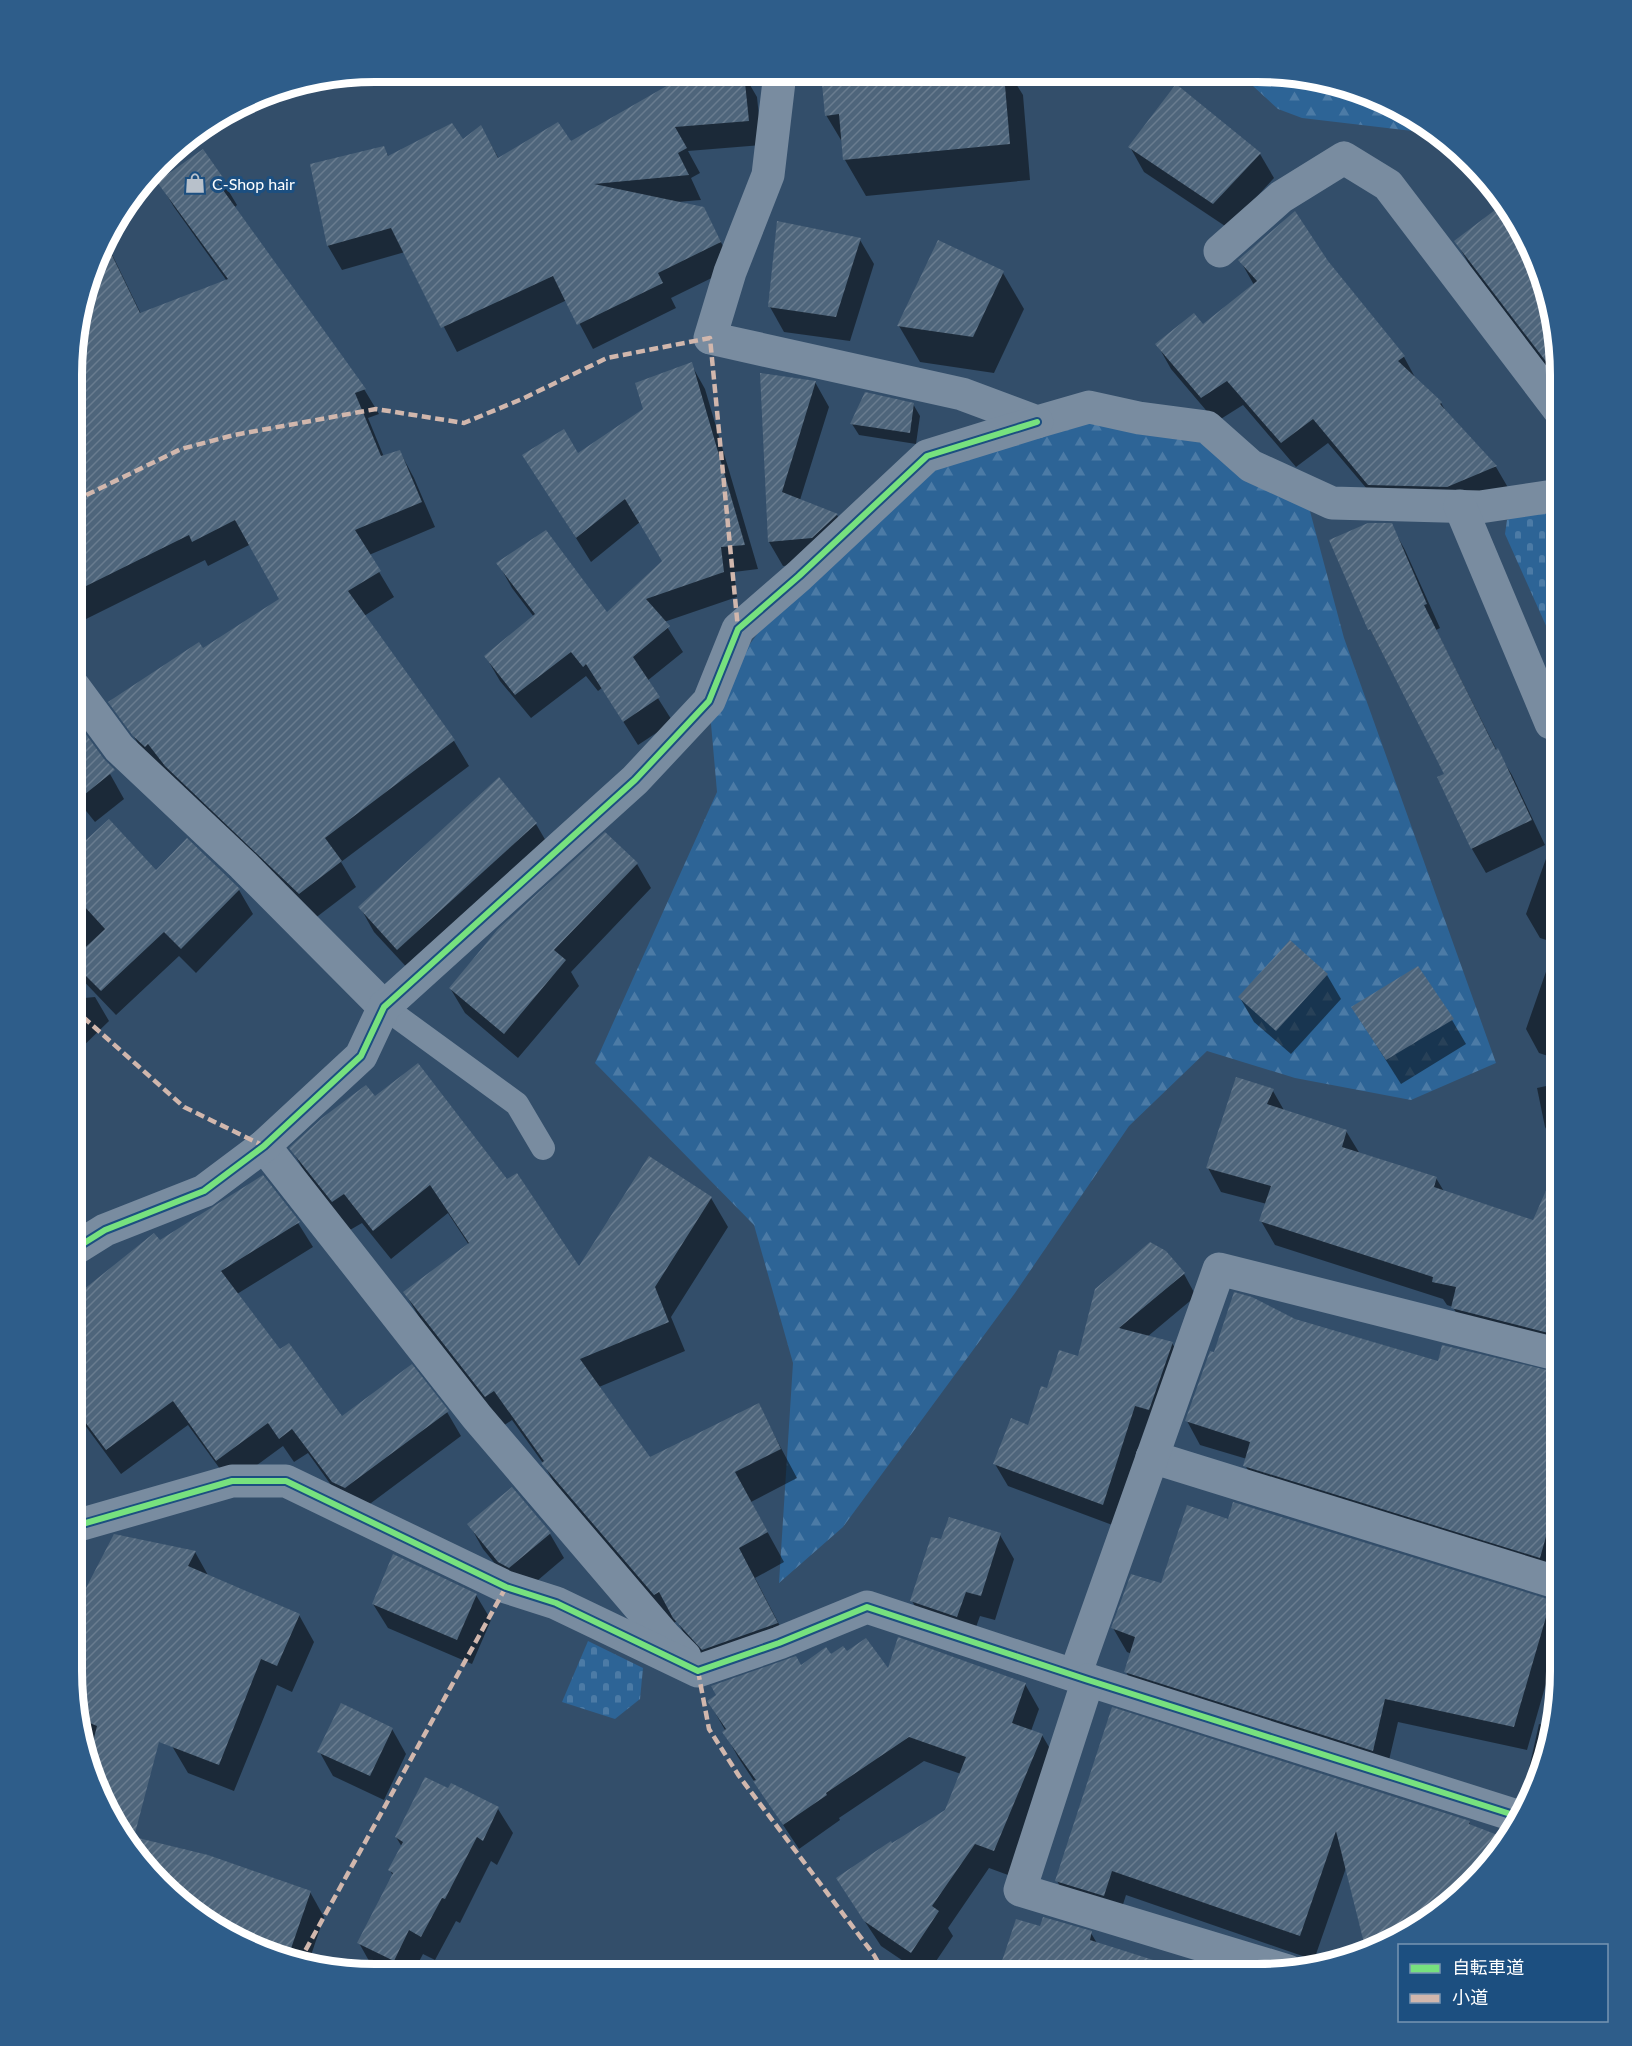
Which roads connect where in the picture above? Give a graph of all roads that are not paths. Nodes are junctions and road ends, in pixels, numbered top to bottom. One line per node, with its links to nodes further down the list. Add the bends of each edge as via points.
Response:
1 (779, 82): 4 (street, via 768,175 730,272 710,338 962,394)
2 (1220, 251): 3 (street, via 1281,197 1344,158 1388,185)
3 (1550, 398)
4 (1037, 422): 6 (street, via 1089,407 1207,427 1251,466 1332,503); 9 (street, via 927,456 738,629 709,701 635,780)
5 (1550, 496): 6 (street, via 1480,507)
6 (1460, 506): 8 (street)
7 (82, 698): 9 (street, via 119,748)
8 (1550, 721)
9 (384, 1007): 10 (street, via 361,1056); 11 (lane, via 517,1104)
10 (264, 1146): 12 (street, via 204,1191 105,1230); 17 (street, via 477,1417 665,1637)
11 (543, 1148)
12 (82, 1244)
13 (1550, 1352): 14 (street, via 1219,1269)
14 (1152, 1457): 16 (street); 18 (street)
15 (82, 1524): 17 (street, via 232,1481 286,1480 506,1587 556,1603)
16 (1550, 1580)
17 (699, 1671): 18 (street, via 867,1607)
18 (1082, 1678): 19 (street); 20 (street, via 1020,1890)
19 (1511, 1814)
20 (1264, 1964)

